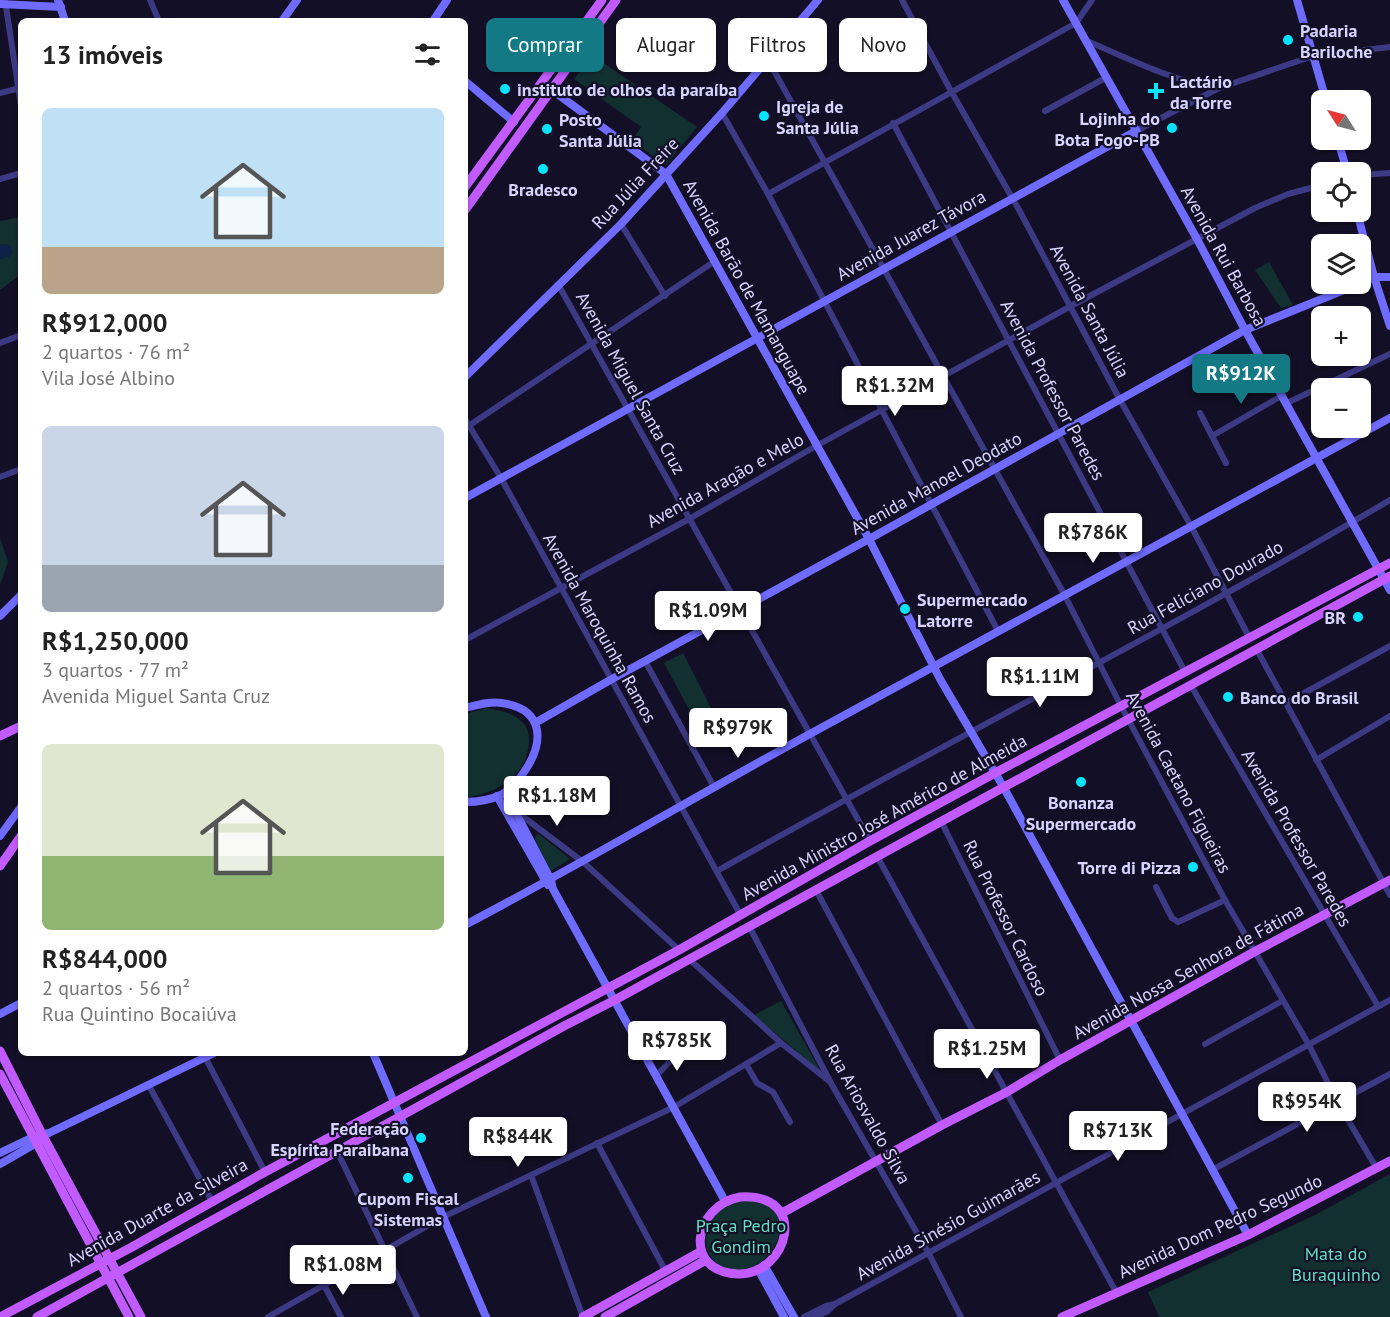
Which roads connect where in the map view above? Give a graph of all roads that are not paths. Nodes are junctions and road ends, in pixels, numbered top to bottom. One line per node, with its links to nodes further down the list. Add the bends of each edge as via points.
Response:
1 (150, 0): 14 (street)
2 (297, 0): 15 (street)
3 (447, 0): 16 (street)
4 (602, 0): 35 (main road)
5 (616, 0): 29 (main road)
6 (818, 0): 17 (street, Rua Júlia Freire)
7 (902, 0): 31 (street, Avenida Santa Júlia)
8 (1063, 0): 18 (street, Avenida Rui Barbosa)
9 (1092, 0): 18 (street)
10 (1297, 0): 21 (street)
11 (3, 3): 12 (street); 25 (street)
12 (59, 3): 13 (street)
13 (64, 18)
14 (158, 18)
15 (284, 18)
16 (435, 18)
17 (803, 18)
18 (1076, 23): 19 (street, Avenida Rui Barbosa); 31 (street)
19 (1087, 41): 24 (street, Avenida Rui Barbosa); 28 (street, via 1160,73)
20 (1390, 47): 21 (street, Avenida Juarez Távora)
21 (1313, 56): 28 (street, Avenida Juarez Távora); 30 (street)
22 (758, 72): 34 (street, Rua Júlia Freire)
23 (775, 72): 38 (street, Avenida Caetano Figueiras)
24 (1107, 77): 33 (street); 37 (street, Avenida Rui Barbosa)
25 (18, 78)
26 (468, 84): 35 (street)
27 (18, 88): 32 (street)
28 (1219, 88): 37 (street, Avenida Juarez Távora)
29 (552, 90): 41 (street, Avenida Barão de Mamanguape); 47 (main road)
30 (1323, 90)
31 (951, 91): 36 (street); 49 (street, Avenida Santa Júlia)
32 (0, 93)
33 (1045, 111)
34 (722, 113): 41 (street, Rua Júlia Freire); 48 (street)
35 (514, 122): 44 (main road)
36 (892, 123): 38 (street); 53 (street, Avenida Professor Paredes)
37 (1136, 131): 49 (street, Avenida Juarez Távora); 54 (street, Avenida Rui Barbosa)
38 (825, 161): 48 (street); 56 (street, Avenida Caetano Figueiras)
39 (1390, 173): 42 (street)
40 (18, 174): 43 (street)
41 (666, 174): 52 (street, Rua Júlia Freire); 55 (street, Avenida Barão de Mamanguape)
42 (1371, 175)
43 (0, 179)
44 (468, 182)
45 (468, 186): 47 (street)
46 (1311, 188): 54 (street, Avenida Aragão e Melo, via 1273,199)
47 (479, 189): 50 (main road)
48 (768, 194): 63 (street)
49 (1012, 199): 53 (street, Avenida Juarez Távora); 64 (street, Avenida Santa Júlia)
50 (468, 206)
51 (1360, 222): 57 (street)
52 (621, 224): 60 (street, Rua Júlia Freire); 62 (street)
53 (951, 232): 56 (street, Avenida Juarez Távora); 69 (street, Avenida Professor Paredes)
54 (1197, 238): 64 (street, Avenida Aragão e Melo); 66 (street, Avenida Rui Barbosa)
55 (715, 261): 62 (street); 68 (street, Avenida Barão de Mamanguape)
56 (884, 269): 63 (street, Avenida Juarez Távora); 74 (street, Avenida Caetano Figueiras)
57 (1374, 277): 58 (street); 59 (street, Avenida Manoel Deodato); 65 (street)
58 (1390, 277)
59 (1371, 278)
60 (559, 286): 71 (street, Avenida Miguel Santa Cruz); 73 (street, Rua Júlia Freire)
61 (1333, 294): 66 (street, Avenida Manoel Deodato)
62 (665, 296): 71 (street)
63 (824, 302): 68 (street, Avenida Juarez Távora); 79 (street)
64 (1071, 306): 69 (street, Avenida Aragão e Melo); 76 (street, Avenida Santa Júlia)
65 (1390, 326)
66 (1245, 330): 75 (street, Avenida Rui Barbosa); 76 (street, Avenida Manoel Deodato)
67 (18, 336): 70 (street)
68 (757, 337): 78 (street, Avenida Juarez Távora); 86 (street, Avenida Barão de Mamanguape)
69 (1009, 340): 74 (street, Avenida Aragão e Melo); 84 (street, Avenida Professor Paredes)
70 (0, 343)
71 (592, 345): 78 (street, Avenida Miguel Santa Cruz); 82 (street)
72 (1390, 354): 77 (street)
73 (468, 374)
74 (944, 376): 79 (street, Avenida Aragão e Melo); 89 (street, Avenida Caetano Figueiras)
75 (1283, 395): 77 (street, Avenida Rui Barbosa); 85 (street)
76 (1120, 400): 84 (street, Avenida Manoel Deodato); 98 (street, Avenida Santa Júlia)
77 (1287, 403): 87 (street, Avenida Rui Barbosa)
78 (629, 409): 92 (street, Avenida Juarez Távora); 96 (street, Avenida Miguel Santa Cruz)
79 (881, 411): 86 (street, Avenida Aragão e Melo); 95 (street)
80 (1200, 413): 85 (street)
81 (1390, 418): 87 (street)
82 (468, 421)
83 (468, 424): 92 (street, Avenida Maroquinha Ramos)
84 (1058, 434): 89 (street, Avenida Manoel Deodato); 100 (street, Avenida Professor Paredes)
85 (1212, 436): 88 (street)
86 (816, 446): 96 (street, Avenida Aragão e Melo); 99 (street, Avenida Barão de Mamanguape)
87 (1317, 458): 97 (street, Avenida Rui Barbosa); 98 (street)
88 (1226, 463)
89 (994, 469): 95 (street, Avenida Manoel Deodato); 106 (street, Avenida Caetano Figueiras)
90 (18, 470): 91 (street)
91 (0, 477)
92 (501, 478): 93 (street, Avenida Juarez Távora); 104 (street, Avenida Maroquinha Ramos)
93 (468, 496)
94 (1390, 500): 97 (street, Rua Feliciano Dourado)
95 (932, 502): 99 (street, Avenida Manoel Deodato); 112 (street)
96 (689, 519): 104 (street, Avenida Aragão e Melo); 109 (street, Avenida Miguel Santa Cruz)
97 (1353, 521): 102 (street, Avenida Rui Barbosa); 107 (street, Rua Feliciano Dourado)
98 (1191, 526): 100 (street); 107 (street, Avenida Santa Júlia)
99 (869, 539): 109 (street, Avenida Manoel Deodato); 119 (street, Avenida Barão de Mamanguape)
100 (1126, 562): 106 (street); 111 (street, Avenida Professor Paredes)
101 (1390, 563): 102 (main road, Avenida Ministro José Américo de Almeida)
102 (1379, 569): 103 (street, Avenida Rui Barbosa); 113 (main road, Avenida Ministro José Américo de Almeida)
103 (1387, 578): 105 (street, Avenida Rui Barbosa); 116 (main road, Avenida Ministro José Américo de Almeida)
104 (561, 587): 114 (street, Avenida Aragão e Melo); 121 (street, Avenida Maroquinha Ramos)
105 (1390, 590)
106 (1064, 594): 112 (street); 118 (street, Avenida Caetano Figueiras)
107 (1226, 594): 111 (street, Rua Feliciano Dourado); 113 (street, Avenida Santa Júlia)
108 (18, 599): 110 (street)
109 (740, 610): 117 (street, Avenida Manoel Deodato); 131 (street, Avenida Miguel Santa Cruz)
110 (0, 616)
111 (1162, 629): 118 (street, Rua Feliciano Dourado); 120 (street, Avenida Professor Paredes)
112 (998, 630): 119 (street)
113 (1249, 637): 120 (main road, Avenida Ministro José Américo de Almeida)
114 (468, 638)
115 (1390, 646): 123 (street)
116 (1256, 648): 122 (main road, Avenida Ministro José Américo de Almeida); 123 (street)
117 (645, 661): 121 (street, Avenida Manoel Deodato); 135 (street)
118 (1099, 663): 124 (street, Avenida Caetano Figueiras); 130 (street, Rua Feliciano Dourado)
119 (934, 666): 130 (street, Avenida Barão de Mamanguape); 131 (street)
120 (1185, 672): 124 (main road, Avenida Ministro José Américo de Almeida)
121 (612, 679): 128 (street, Avenida Manoel Deodato); 141 (street, Avenida Maroquinha Ramos)
122 (1191, 684): 127 (main road, Avenida Ministro José Américo de Almeida); 158 (street, Avenida Professor Paredes)
123 (1286, 703): 133 (street)
124 (1121, 706): 127 (street, Avenida Caetano Figueiras); 134 (main road, Avenida Ministro José Américo de Almeida)
125 (468, 707): 128 (street, via 500,702 523,710)
126 (1390, 716): 133 (street)
127 (1127, 719): 136 (main road, Avenida Ministro José Américo de Almeida); 157 (street, Avenida Caetano Figueiras)
128 (535, 723): 137 (street, via 536,753)
129 (18, 727): 132 (main road)
130 (970, 731): 134 (street, Avenida Barão de Mamanguape); 139 (street, Rua Feliciano Dourado)
131 (809, 734): 135 (street); 139 (street, Avenida Miguel Santa Cruz)
132 (0, 736)
133 (1317, 760): 153 (street)
134 (995, 773): 136 (street, Avenida Barão de Mamanguape); 147 (main road, Avenida Ministro José Américo de Almeida)
135 (714, 787): 141 (street)
136 (1004, 788): 144 (main road, Avenida Ministro José Américo de Almeida); 172 (street, Avenida Barão de Mamanguape)
137 (506, 792): 138 (street); 143 (street)
138 (497, 796): 140 (street); 152 (street)
139 (845, 799): 147 (street, Avenida Miguel Santa Cruz); 151 (street, Rua Feliciano Dourado)
140 (468, 802)
141 (681, 806): 149 (street); 151 (street, Avenida Maroquinha Ramos)
142 (18, 811): 145 (street)
143 (517, 812): 149 (street); 152 (street)
144 (941, 821): 148 (main road, Avenida Ministro José Américo de Almeida); 181 (street, Rua Professor Cardoso)
145 (0, 836)
146 (18, 840): 150 (main road)
147 (870, 841): 159 (main road, Avenida Ministro José Américo de Almeida)
148 (877, 856): 155 (main road, Avenida Ministro José Américo de Almeida); 188 (street)
149 (582, 862): 152 (street); 162 (street)
150 (0, 866)
151 (717, 871): 159 (street, Avenida Maroquinha Ramos)
152 (548, 881): 160 (street); 165 (street)
153 (1387, 882): 156 (street); 158 (main road, Avenida Nossa Senhora de Fátima)
154 (1156, 888): 157 (street, via 1178,922)
155 (816, 890): 161 (main road, Avenida Ministro José Américo de Almeida); 195 (street)
156 (1390, 895)
157 (1225, 900): 163 (street, Avenida Caetano Figueiras)
158 (1325, 915): 163 (main road, Avenida Nossa Senhora de Fátima); 170 (street, Avenida Professor Paredes)
159 (741, 916): 162 (main road, Avenida Ministro José Américo de Almeida)
160 (468, 924)
161 (749, 926): 164 (main road, Avenida Ministro José Américo de Almeida); 187 (street, Rua Ariosvaldo Silva)
162 (679, 950): 165 (main road, Avenida Ministro José Américo de Almeida)
163 (1254, 952): 166 (street, Avenida Caetano Figueiras); 172 (main road, Avenida Nossa Senhora de Fátima)
164 (689, 959): 168 (main road, Avenida Ministro José Américo de Almeida); 173 (street)
165 (606, 988): 168 (street); 190 (main road, Avenida Ministro José Américo de Almeida)
166 (1282, 1000): 174 (street); 175 (street, Avenida Caetano Figueiras)
167 (1390, 1000): 170 (street, Avenida Sinésio Guimarães)
168 (614, 1001): 185 (street); 193 (main road, Avenida Ministro José Américo de Almeida)
169 (18, 1005): 171 (street)
170 (1378, 1006): 175 (street, Avenida Sinésio Guimarães)
171 (0, 1014)
172 (1130, 1021): 181 (main road, Avenida Nossa Senhora de Fátima); 192 (street, Avenida Barão de Mamanguape)
173 (781, 1043): 182 (street); 187 (street)
174 (1205, 1044)
175 (1309, 1045): 189 (street, Avenida Caetano Figueiras); 192 (street, Avenida Sinésio Guimarães)
176 (0, 1051): 196 (main road)
177 (680, 1051): 185 (street)
178 (209, 1056): 180 (street)
179 (374, 1056): 190 (street)
180 (205, 1058): 186 (street); 205 (street)
181 (1060, 1060): 188 (main road, Avenida Nossa Senhora de Fátima)
182 (746, 1064): 191 (street); 194 (street, via 757,1083 773,1092)
183 (0, 1074): 196 (main road)
184 (1390, 1074): 189 (street)
185 (656, 1076): 191 (street)
186 (148, 1084): 196 (street); 208 (street)
187 (832, 1084): 200 (street, Rua Ariosvaldo Silva)
188 (1007, 1092): 195 (main road, Avenida Nossa Senhora de Fátima); 207 (street)
189 (1338, 1103): 203 (street, Avenida Caetano Figueiras); 204 (street)
190 (395, 1104): 193 (street); 205 (main road, Avenida Duarte da Silveira)
191 (674, 1107): 197 (street); 209 (street)
192 (1181, 1113): 204 (street, Avenida Barão de Mamanguape); 207 (street, Avenida Sinésio Guimarães)
193 (401, 1116): 198 (main road, Avenida Duarte da Silveira); 211 (street)
194 (790, 1122)
195 (942, 1125): 200 (main road, Avenida Nossa Senhora de Fátima)
196 (41, 1137): 199 (street); 202 (street); 216 (main road)
197 (597, 1143): 206 (street); 218 (street)
198 (337, 1151): 213 (street); 219 (main road, Avenida Duarte da Silveira)
199 (0, 1153)
200 (876, 1161): 210 (main road, Avenida Nossa Senhora de Fátima); 214 (street, Rua Ariosvaldo Silva)
201 (1390, 1161): 203 (main road, Avenida Dom Pedro Segundo)
202 (0, 1164)
203 (1377, 1169): 212 (main road, Avenida Dom Pedro Segundo)
204 (1212, 1170): 212 (street, Avenida Barão de Mamanguape)
205 (265, 1172): 208 (main road, Avenida Duarte da Silveira)
206 (531, 1175): 211 (street); 231 (street)
207 (1057, 1182): 214 (street, Avenida Sinésio Guimarães); 221 (street)
208 (212, 1202): 216 (main road, Avenida Duarte da Silveira)
209 (725, 1202): 210 (main road, via 757,1197); 215 (main road, via 705,1222 700,1235)
210 (782, 1213): 217 (main road, via 782,1244)
211 (443, 1217): 213 (street); 230 (street)
212 (1248, 1235): 221 (main road, Avenida Dom Pedro Segundo)
213 (383, 1250): 220 (street); 229 (street)
214 (929, 1254): 222 (street, Avenida Sinésio Guimarães); 237 (street, Rua Ariosvaldo Silva)
215 (703, 1256): 217 (main road, via 732,1273 748,1273); 218 (main road); 232 (main road)
216 (105, 1261): 219 (main road); 223 (main road, Avenida Duarte da Silveira)
217 (761, 1267): 233 (street); 234 (street)
218 (666, 1272): 231 (main road)
219 (113, 1276): 224 (main road, Avenida Duarte da Silveira); 225 (main road); 226 (main road)
220 (324, 1285): 227 (street); 228 (street)
221 (1116, 1292): 238 (main road, Avenida Dom Pedro Segundo)
222 (835, 1304): 235 (street, Avenida Sinésio Guimarães); 236 (street, Avenida Sinésio Guimarães)
223 (0, 1317)
224 (37, 1317)
225 (129, 1317)
226 (141, 1317)
227 (268, 1317)
228 (341, 1317)
229 (417, 1317)
230 (486, 1317)
231 (583, 1317)
232 (605, 1317)
233 (784, 1317)
234 (794, 1317)
235 (804, 1317)
236 (815, 1317)
237 (961, 1317)
238 (1062, 1317)

